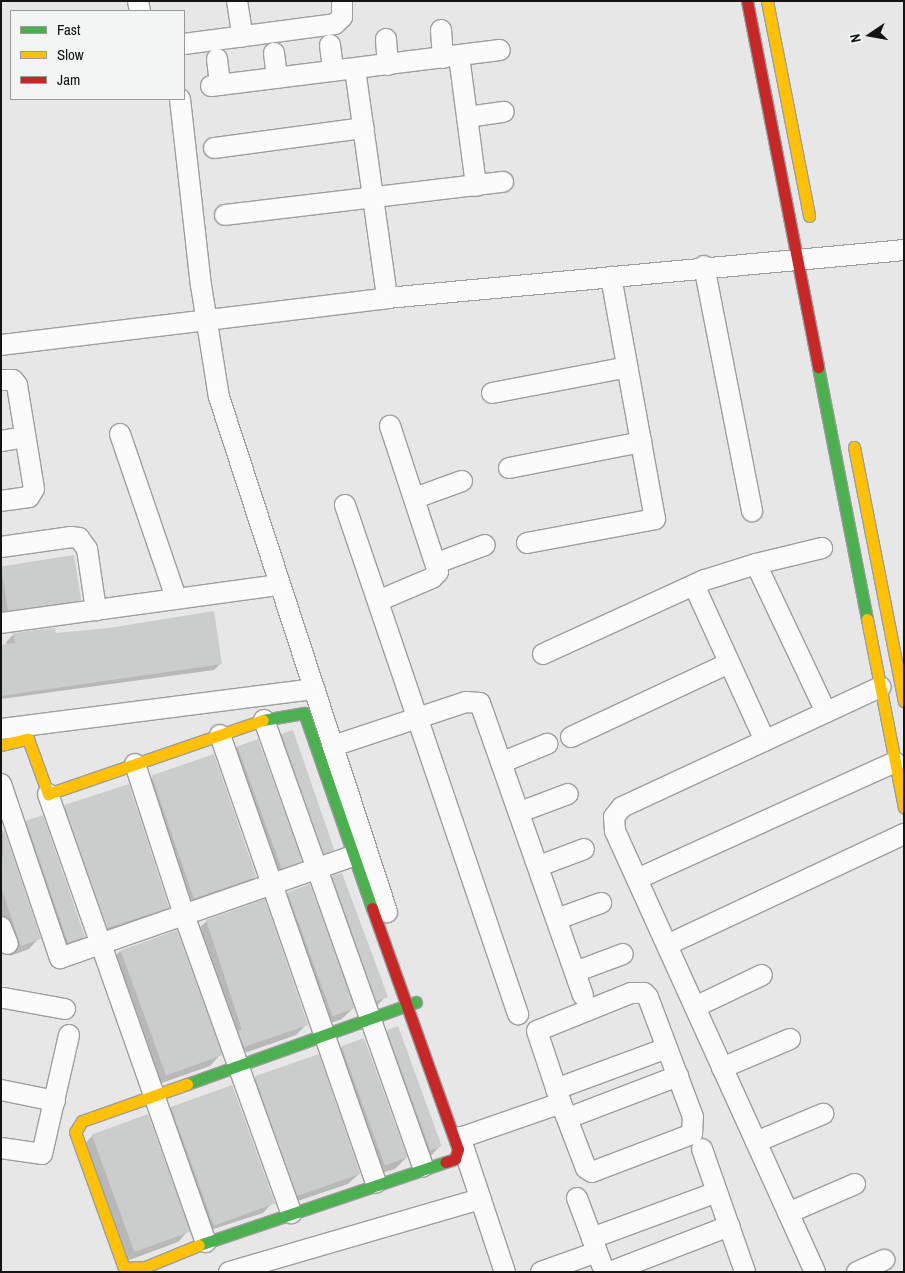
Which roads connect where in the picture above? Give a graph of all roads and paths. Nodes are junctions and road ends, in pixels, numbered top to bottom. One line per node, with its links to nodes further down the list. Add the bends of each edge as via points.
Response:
1 (237, 1): 6 (street)
2 (342, 1): 6 (street, via 342,17 335,24)
3 (747, 1): 29 (street)
4 (767, 1): 27 (street)
5 (441, 30): 12 (street)
6 (243, 37): 8 (street)
7 (386, 39): 14 (street)
8 (185, 44)
9 (330, 45): 16 (street)
10 (500, 50): 12 (street)
11 (274, 53): 17 (street)
12 (451, 57): 14 (street); 20 (street)
13 (217, 59): 17 (street, via 216,86)
14 (388, 65): 15 (street)
15 (355, 69): 16 (street); 21 (street)
16 (333, 71): 17 (street)
17 (277, 78)
18 (180, 100): 33 (street)
19 (504, 112): 20 (street)
20 (467, 117): 24 (street)
21 (364, 128): 22 (street); 25 (street)
22 (214, 148)
23 (503, 182): 24 (street)
24 (476, 186): 25 (street)
25 (374, 199): 26 (street); 32 (street)
26 (225, 215)
27 (811, 227)
28 (904, 250): 29 (street)
29 (812, 257): 30 (street); 65 (street)
30 (704, 266): 31 (street); 49 (street)
31 (611, 277): 32 (street); 35 (street)
32 (388, 298): 33 (street)
33 (207, 322): 34 (street); 56 (street, via 219,397)
34 (1, 345)
35 (628, 368): 37 (street); 43 (street)
36 (1, 380): 40 (street, via 13,380 17,385)
37 (492, 394)
38 (390, 426): 46 (street)
39 (120, 434): 58 (street)
40 (25, 437): 42 (street); 47 (street, via 33,494)
41 (852, 438): 62 (street)
42 (1, 441)
43 (641, 442): 44 (street); 50 (street, via 655,519)
44 (509, 468)
45 (462, 481): 46 (street)
46 (415, 498): 54 (street)
47 (1, 501)
48 (345, 505): 59 (street)
49 (752, 511)
50 (527, 543)
51 (485, 545): 54 (street)
52 (1, 547): 60 (street, via 79,538 87,549)
53 (822, 548): 55 (street)
54 (437, 563): 59 (street, via 438,572 432,578)
55 (756, 564): 57 (street); 68 (street)
56 (278, 585): 58 (street); 66 (street)
57 (694, 585): 63 (street); 64 (street)
58 (176, 598): 60 (street)
59 (378, 601): 69 (street)
60 (96, 610): 61 (street)
61 (1, 623)
62 (898, 639): 67 (street)
63 (543, 654)
64 (729, 663): 73 (street); 74 (street)
65 (881, 687): 68 (street); 79 (street)
66 (314, 689): 71 (street); 77 (street)
67 (904, 701)
68 (826, 712): 74 (street)
69 (418, 718): 77 (street); 78 (street, via 466,702 480,703); 106 (street)
70 (264, 720): 72 (street); 88 (street, via 304,713); 90 (street)
71 (1, 729)
72 (220, 735): 80 (street); 92 (street)
73 (571, 737)
74 (765, 741): 91 (street, via 622,807 614,816 615,831)
75 (547, 744): 78 (street)
76 (1, 745): 82 (street, via 28,740)
77 (333, 746): 88 (street)
78 (503, 762): 85 (street)
79 (895, 762): 84 (street); 91 (street)
80 (135, 764): 82 (street); 94 (street)
81 (1, 784): 96 (street, via 60,958)
82 (48, 794): 96 (street)
83 (568, 794): 85 (street)
84 (904, 807)
85 (520, 812): 89 (street)
86 (904, 834): 97 (street)
87 (584, 849): 89 (street)
88 (360, 854): 90 (street); 103 (street)
89 (539, 866): 95 (street)
90 (318, 869): 92 (street); 107 (street)
91 (637, 880): 97 (street)
92 (272, 885): 94 (street); 109 (street)
93 (602, 903): 95 (street)
94 (184, 916): 96 (street); 112 (street)
95 (557, 919): 99 (street)
96 (99, 945): 116 (street)
97 (667, 945): 104 (street)
98 (623, 954): 99 (street)
99 (576, 972): 101 (street)
100 (762, 975): 104 (street)
101 (583, 995)
102 (2, 1003): 105 (street)
103 (412, 1004): 107 (street); 120 (street); 124 (street, via 458,1148 455,1159)
104 (695, 1007): 113 (street)
105 (65, 1009)
106 (518, 1014)
107 (368, 1019): 109 (street); 124 (street)
108 (69, 1035): 117 (street)
109 (323, 1035): 112 (street); 125 (street)
110 (790, 1039): 113 (street)
111 (667, 1048): 114 (street); 118 (street); 118 (street, via 644,993 631,993 538,1031)
112 (237, 1066): 116 (street); 130 (street)
113 (722, 1068): 121 (street)
114 (678, 1076): 118 (street); 118 (street, via 693,1117 692,1134 595,1172 586,1168)
115 (1, 1090): 117 (street)
116 (153, 1096): 133 (street); 133 (street, via 82,1121 75,1132 81,1151 124,1268 145,1267)
117 (56, 1101): 122 (street, via 42,1154)
118 (562, 1103): 120 (street)
119 (823, 1114): 121 (street)
120 (460, 1138): 129 (street)
121 (756, 1142): 131 (street)
122 (1, 1148)
123 (702, 1149): 127 (street)
124 (423, 1167): 125 (street)
125 (376, 1183): 130 (street)
126 (856, 1184): 131 (street)
127 (717, 1192): 132 (street); 134 (street)
128 (577, 1198): 134 (street)
129 (481, 1199): 136 (street); 137 (street)
130 (291, 1212): 133 (street)
131 (788, 1213): 142 (street)
132 (729, 1226): 140 (street); 141 (street)
133 (206, 1242)
134 (595, 1245): 138 (street); 139 (street)
135 (884, 1260): 143 (street)
136 (229, 1272)
137 (505, 1272)
138 (541, 1272)
139 (604, 1272)
140 (610, 1272)
141 (745, 1272)
142 (814, 1272)
143 (857, 1272)

